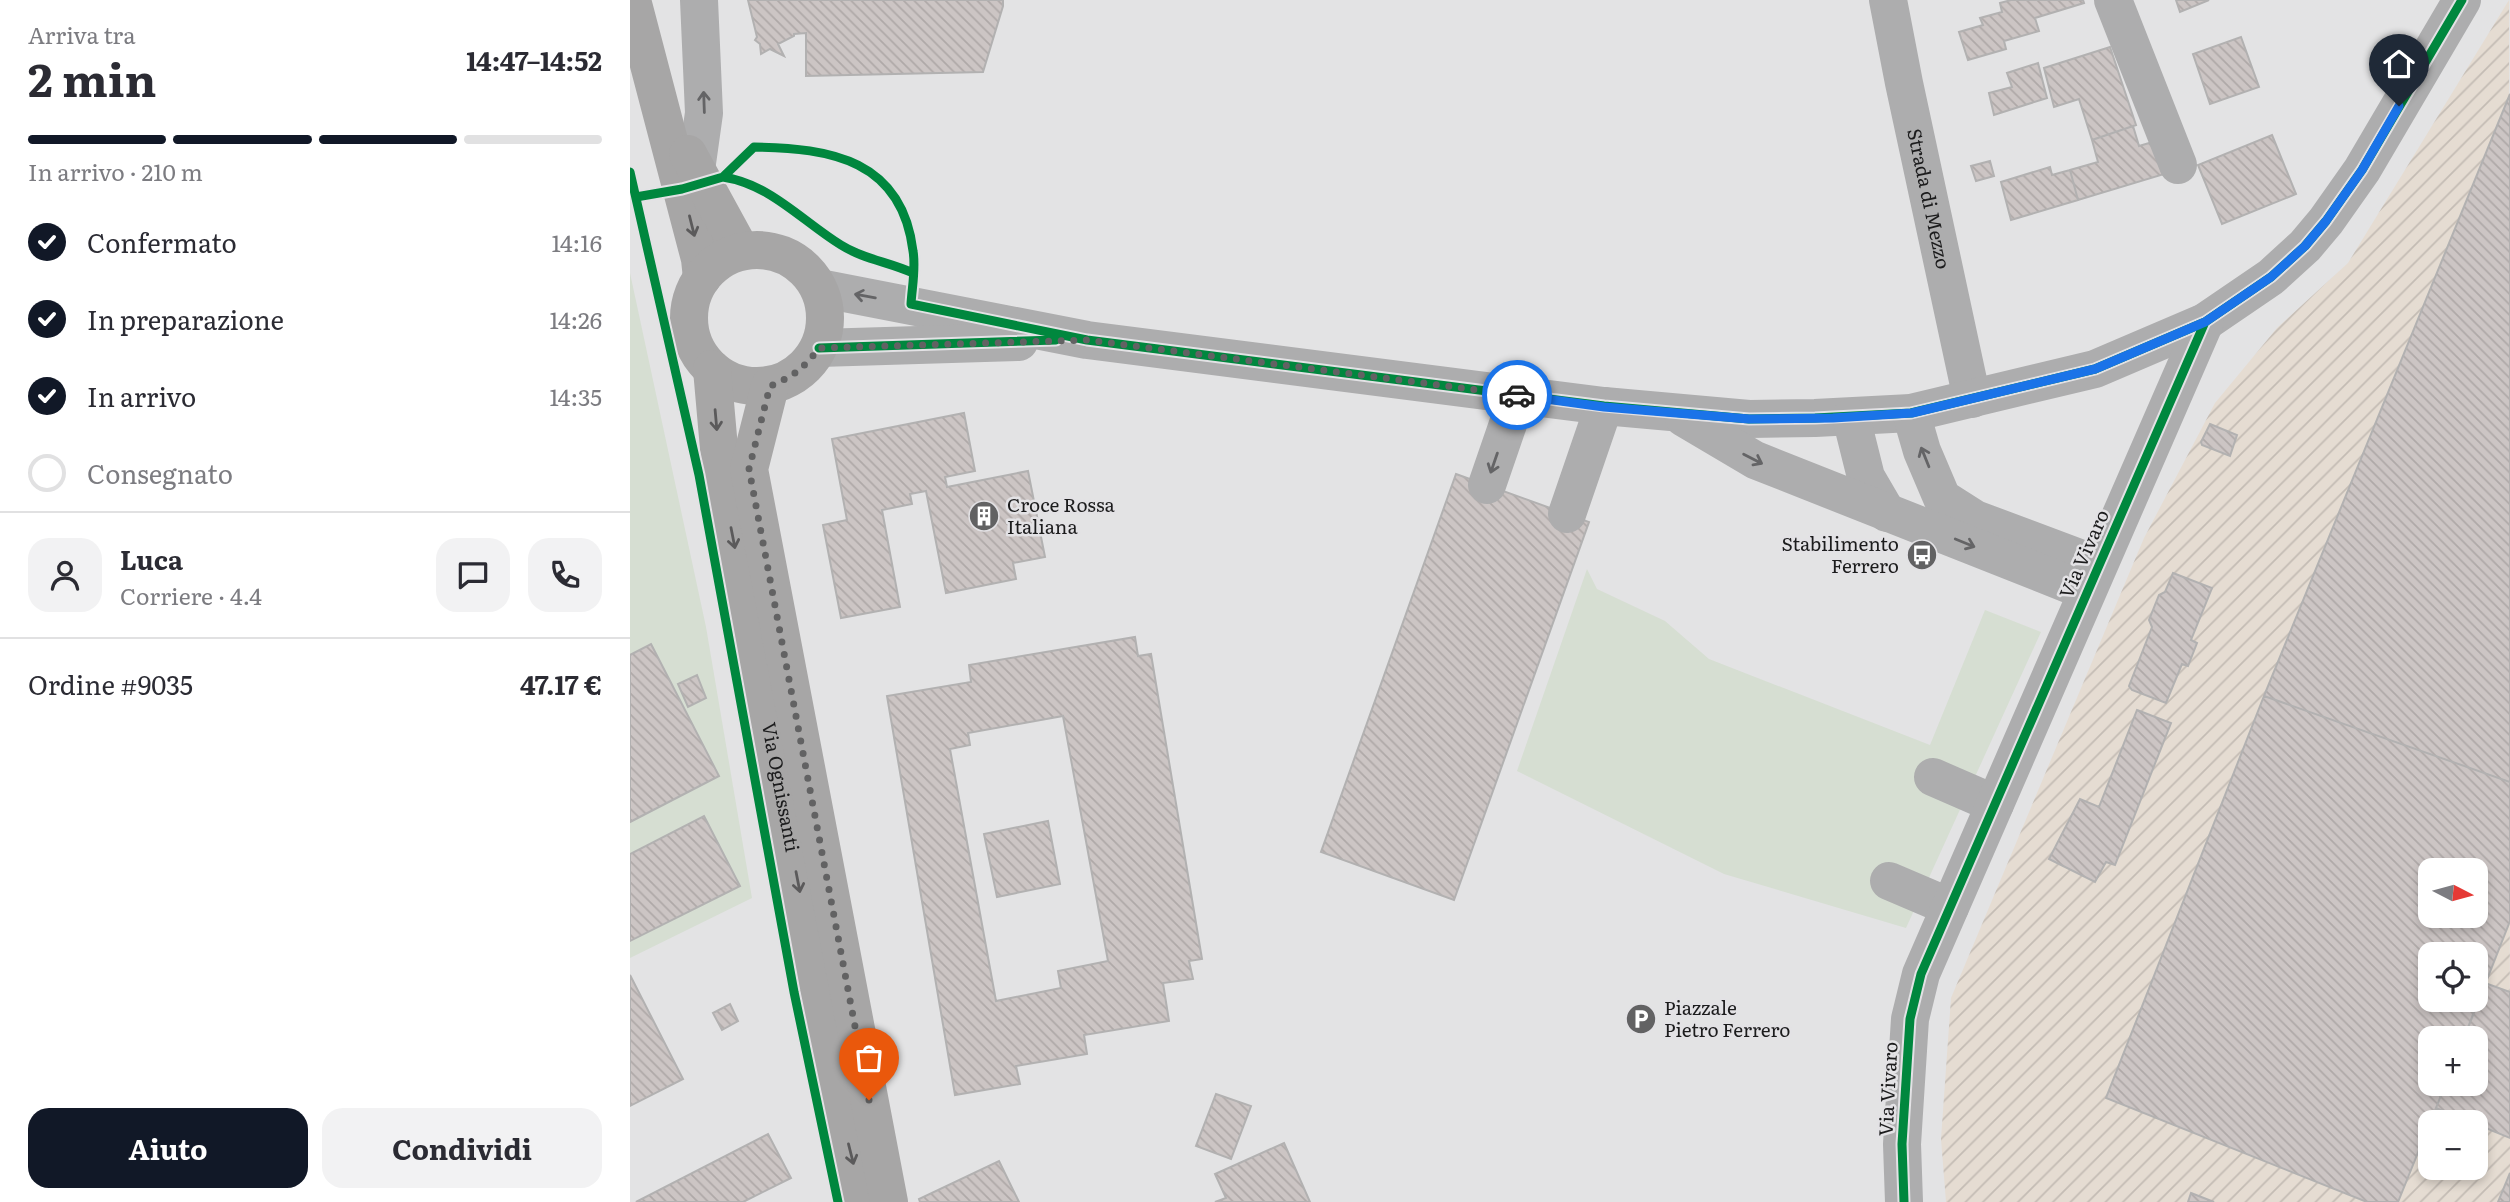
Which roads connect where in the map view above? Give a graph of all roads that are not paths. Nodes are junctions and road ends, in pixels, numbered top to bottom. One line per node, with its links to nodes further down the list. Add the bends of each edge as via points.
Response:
1 (632, 0): 6 (main road)
2 (699, 0): 8 (street, one-way to 2, via 705,113)
3 (1888, 0): 18 (street, Strada di Mezzo)
4 (2113, 0): 7 (street)
5 (2462, 0): 12 (street, via 2362,170 2326,221 2271,277)
6 (657, 89): 8 (main road); 10 (main road, one-way to 10)
7 (2178, 165)
8 (696, 170): 9 (main road)
9 (741, 251): 10 (main road, via 726,256); 11 (main road, via 764,249 786,256 806,269)
10 (702, 278): 15 (main road, via 688,315 698,354)
11 (819, 288): 13 (street, one-way to 11); 14 (main road, via 825,328)
12 (2205, 322): 18 (street, via 2095,369); 26 (street, Via Vivaro)
13 (1087, 340): 14 (street); 17 (street)
14 (819, 348): 16 (main road, via 799,372)
15 (712, 369): 16 (main road, via 749,387); 31 (main road, Via Ognissanti, one-way to 31, via 721,471 850,1154)
16 (770, 386): 32 (main road, Via Ognissanti, via 749,469)
17 (1518, 395): 19 (street); 23 (street, one-way to 23)
18 (1972, 399): 21 (street)
19 (1604, 407): 20 (street); 25 (street)
20 (1673, 412): 22 (street, via 1749,419); 24 (street, one-way to 24, via 1755,460)
21 (1912, 413): 22 (street); 26 (street, one-way to 21, via 1942,498)
22 (1851, 417): 24 (street, via 1866,477)
23 (1487, 485)
24 (1886, 513): 26 (street, one-way to 26)
25 (1567, 514)
26 (2092, 578): 28 (street, Via Vivaro)
27 (1933, 778): 28 (street)
28 (1994, 804): 30 (street, Via Vivaro)
29 (1889, 881): 30 (street)
30 (1950, 907): 33 (street, Via Vivaro, via 1921,974 1910,1019 1902,1144)
31 (864, 1202)
32 (889, 1202)
33 (1904, 1202)

